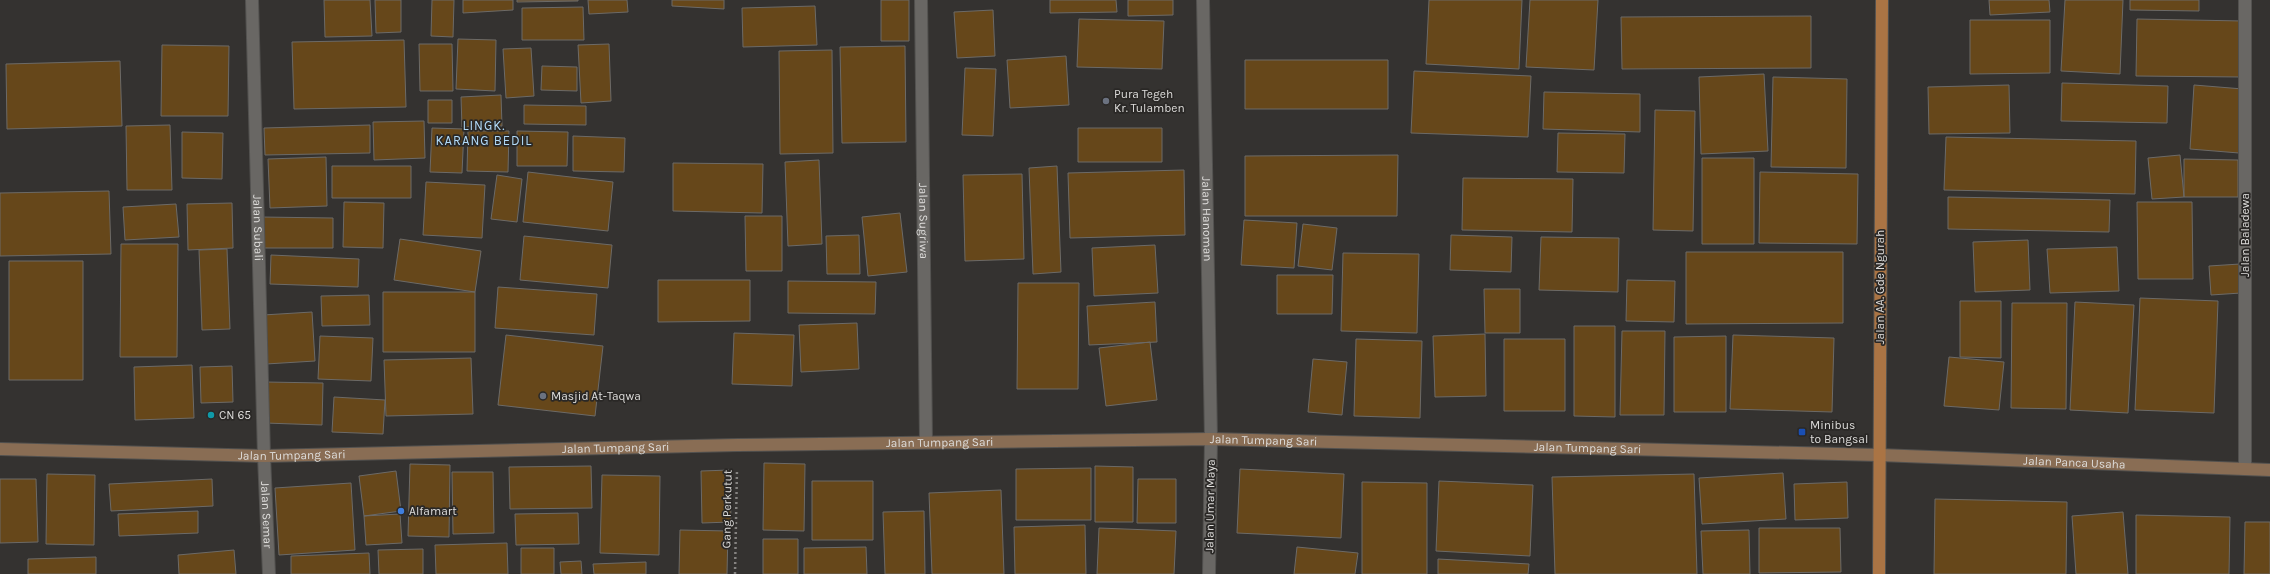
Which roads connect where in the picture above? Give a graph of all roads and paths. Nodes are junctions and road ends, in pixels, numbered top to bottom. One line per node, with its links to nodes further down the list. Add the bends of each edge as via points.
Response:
1 (252, 0): 11 (street, Jalan Subali)
2 (921, 0): 7 (street, Jalan Sugriwa)
3 (1203, 0): 6 (street, Jalan Hanoman)
4 (1882, 0): 10 (main road, Jalan AA. Gde Ngurah)
5 (2245, 0): 12 (street, Jalan Baladewa)
6 (1211, 438): 7 (main road, Jalan Tumpang Sari); 10 (main road, Jalan Tumpang Sari); 16 (street, Jalan Umar Maya)
7 (926, 441): 8 (main road, Jalan Tumpang Sari)
8 (737, 444): 11 (main road, Jalan Tumpang Sari); 15 (path, Gang Perkutut)
9 (0, 450): 11 (main road, Jalan Tumpang Sari)
10 (1879, 455): 12 (main road, Jalan Panca Usaha); 17 (main road, Jalan AA. Gde Ngurah)
11 (264, 456): 14 (street, Jalan Semar)
12 (2245, 469): 13 (main road, Jalan Panca Usaha)
13 (2270, 470)
14 (269, 574)
15 (735, 574)
16 (1209, 574)
17 (1879, 574)

